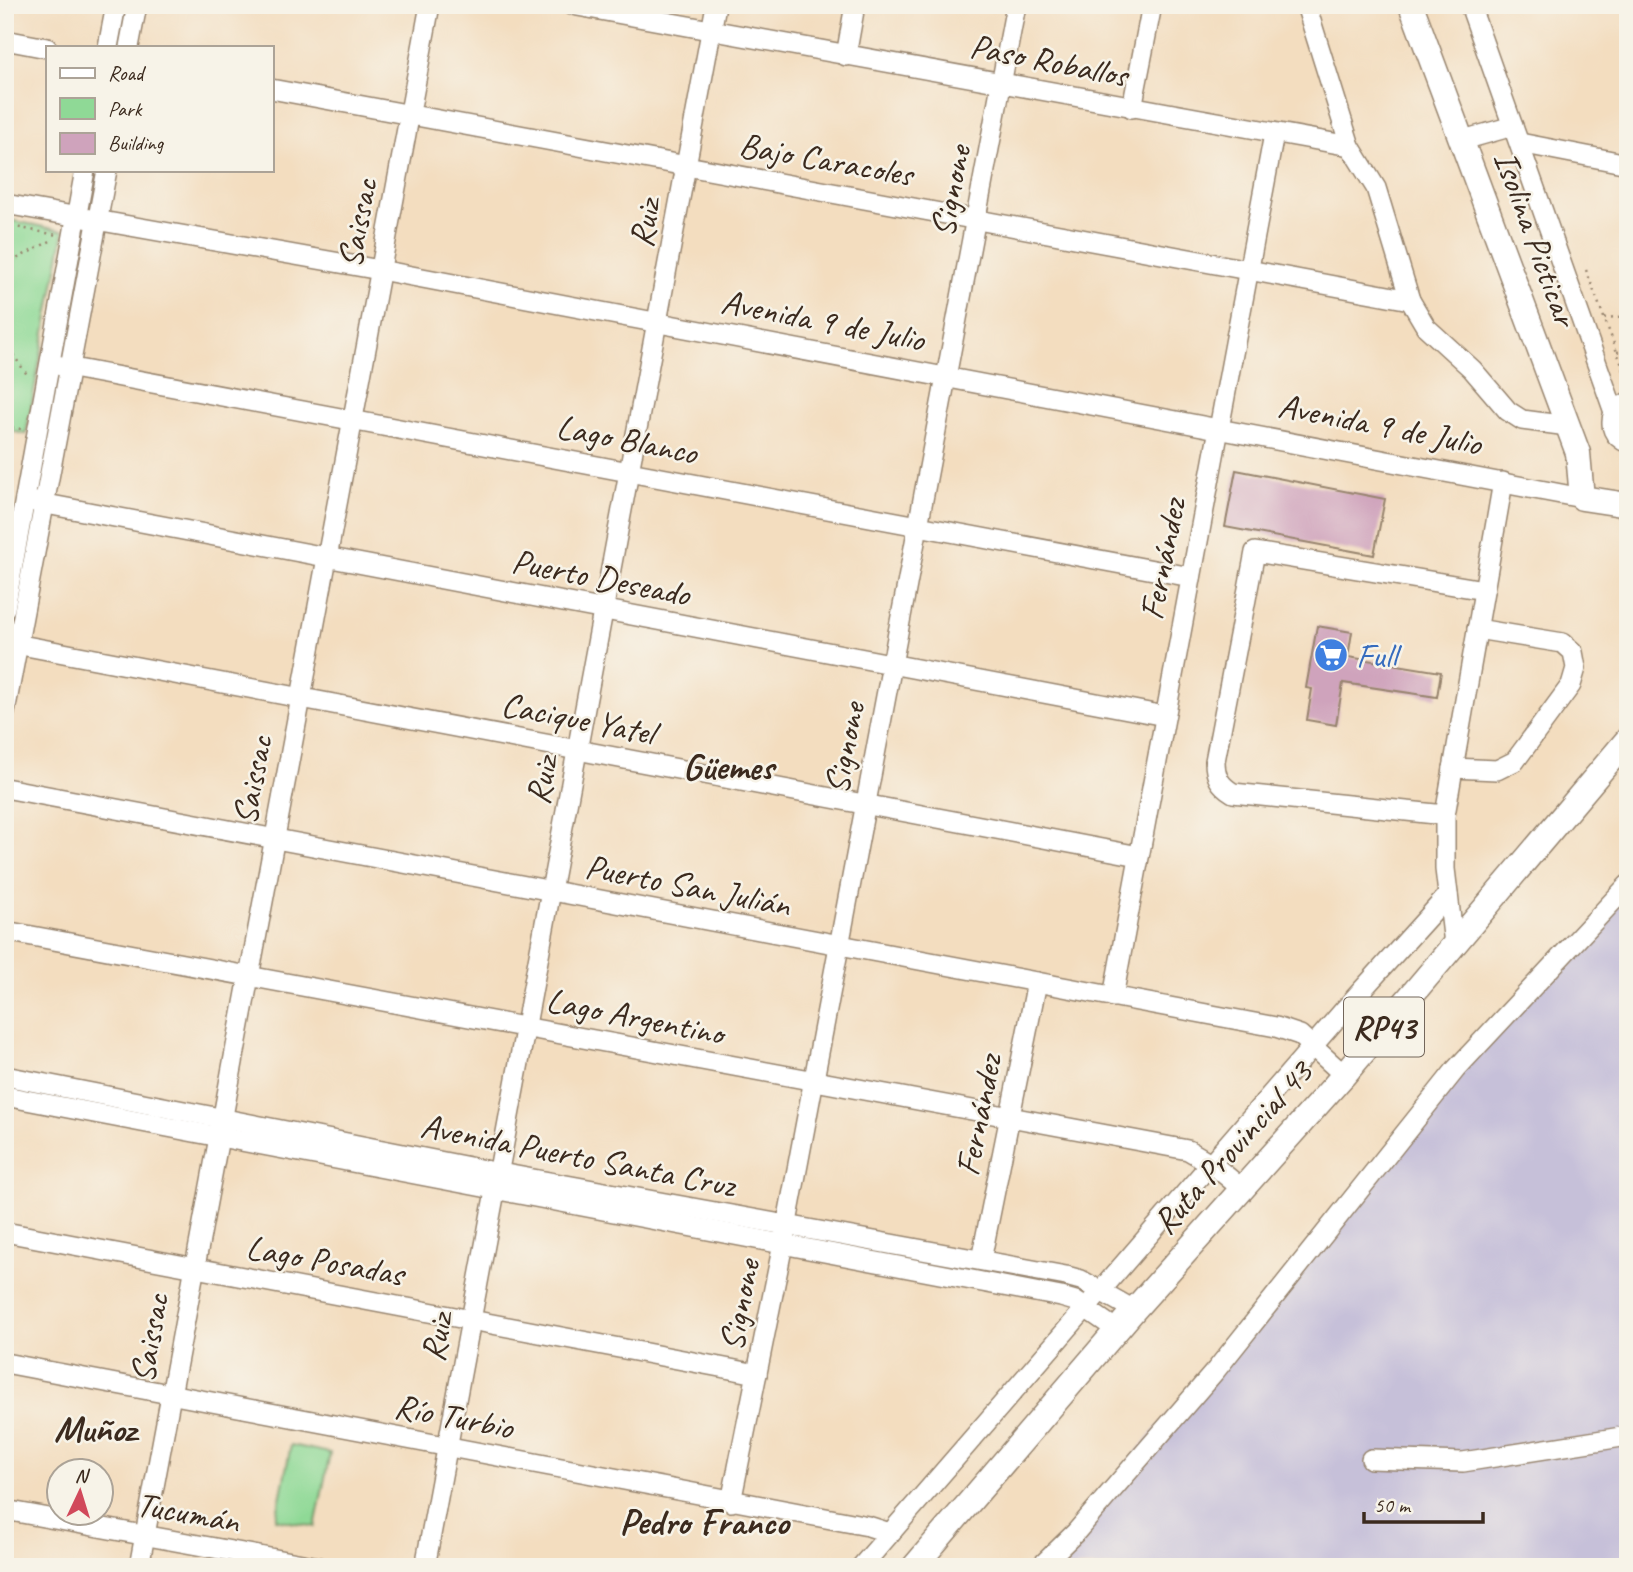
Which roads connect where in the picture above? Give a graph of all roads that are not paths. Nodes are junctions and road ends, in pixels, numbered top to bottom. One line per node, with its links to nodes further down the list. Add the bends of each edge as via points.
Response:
1 (116, 5): 14 (street)
2 (137, 5): 15 (street)
3 (430, 5): 21 (street, Saissac)
4 (575, 5): 12 (street, Paso Roballos)
5 (716, 5): 12 (street, Ruiz)
6 (855, 5): 17 (street)
7 (1016, 5): 18 (street, Signone)
8 (1152, 5): 20 (street)
9 (1306, 5): 25 (street)
10 (1411, 5): 24 (main road, Isolina Picticar)
11 (1470, 5): 23 (street, Isolina Picticar)
12 (712, 30): 17 (street, Paso Roballos); 27 (street, Ruiz)
13 (5, 40): 16 (street)
14 (108, 46)
15 (130, 46)
16 (46, 48)
17 (846, 56): 18 (street, Paso Roballos)
18 (1003, 83): 20 (street, Paso Roballos); 32 (street, Signone)
19 (273, 89): 21 (street, Bajo Caracoles)
20 (1132, 108): 22 (street, Paso Roballos)
21 (410, 114): 27 (street, Bajo Caracoles); 35 (street, Saissac)
22 (1273, 134): 25 (street, Paso Roballos); 34 (street, Fernández)
23 (1516, 134): 24 (street); 26 (street); 40 (street, Isolina Picticar)
24 (1463, 140): 42 (main road, Isolina Picticar)
25 (1350, 146): 36 (street, via 1376,188)
26 (1628, 164)
27 (687, 166): 32 (street, Bajo Caracoles); 37 (street, Ruiz)
28 (85, 172): 31 (street)
29 (107, 172): 33 (street)
30 (5, 204): 31 (street, Avenida 9 de Julio)
31 (76, 217): 33 (street, Avenida 9 de Julio); 38 (street)
32 (976, 219): 34 (street, Bajo Caracoles); 39 (street, Signone)
33 (97, 221): 35 (street, Avenida 9 de Julio); 38 (street)
34 (1248, 269): 36 (street, Bajo Caracoles); 43 (street, Fernández)
35 (380, 271): 37 (street, Avenida 9 de Julio); 41 (street, Saissac)
36 (1410, 300): 42 (street, via 1426,327 1472,369 1508,411 1522,420)
37 (658, 325): 39 (street, Avenida 9 de Julio); 45 (street, Ruiz)
38 (52, 367): 41 (street, Lago Blanco); 49 (street)
39 (946, 378): 43 (street, Avenida 9 de Julio); 50 (street, Signone)
40 (1621, 407): 44 (street, Isolina Picticar, via 1614,432)
41 (351, 420): 45 (street, Lago Blanco); 51 (street, Saissac)
42 (1568, 426): 47 (main road, Isolina Picticar, via 1578,453)
43 (1218, 429): 46 (street, Avenida 9 de Julio); 52 (street, Fernández)
44 (1628, 443)
45 (630, 472): 50 (street, Lago Blanco); 55 (street, Ruiz)
46 (1503, 482): 47 (street, Avenida 9 de Julio); 53 (street)
47 (1583, 498): 48 (main road, Avenida 9 de Julio)
48 (1623, 500)
49 (35, 502): 51 (street, Puerto Deseado); 54 (street); 57 (street)
50 (918, 526): 52 (street, Lago Blanco); 58 (street, Signone)
51 (326, 557): 55 (street, Puerto Deseado); 59 (street, Saissac)
52 (1191, 577): 61 (street, Fernández)
53 (1484, 590): 56 (street); 67 (street, via 1255,552 1214,761 1221,785 1233,793)
54 (5, 607)
55 (605, 610): 58 (street, Puerto Deseado); 63 (street, Ruiz)
56 (1477, 629): 64 (street); 64 (street, via 1563,643 1573,652 1576,667 1571,685 1515,761 1497,770)
57 (12, 643): 59 (street, Cacique Yatel); 60 (street)
58 (892, 664): 61 (street, Puerto Deseado); 66 (street, Signone)
59 (300, 698): 63 (street, Cacique Yatel); 68 (street, Saissac)
60 (5, 712)
61 (1165, 716): 69 (street, Fernández)
62 (1628, 739): 74 (main road, Ruta Provincial 43 / RP43)
63 (579, 750): 66 (street, Cacique Yatel); 71 (street, Ruiz)
64 (1452, 768): 67 (street)
65 (5, 788): 68 (street, Puerto San Julián)
66 (865, 804): 69 (street, Cacique Yatel); 75 (street, Signone)
67 (1444, 815): 72 (street)
68 (273, 839): 71 (street, Puerto San Julián); 76 (street, Saissac)
69 (1139, 856): 78 (street, Fernández)
70 (1628, 886): 114 (street, via 1456,1069 1216,1370 1076,1532)
71 (552, 891): 75 (street, Puerto San Julián); 79 (street, Ruiz)
72 (1448, 895): 74 (street); 80 (street)
73 (5, 930): 76 (street, Lago Argentino)
74 (1454, 944): 81 (main road, Ruta Provincial 43 / RP43)
75 (839, 945): 77 (street, Puerto San Julián); 83 (street, Signone)
76 (247, 974): 79 (street, Lago Argentino); 86 (street, Saissac)
77 (1037, 982): 78 (street, Puerto San Julián); 85 (street, Fernández)
78 (1113, 997): 80 (street, Puerto San Julián, via 1276,1027 1300,1035)
79 (525, 1027): 83 (street, Lago Argentino); 88 (street, Ruiz)
80 (1314, 1047): 81 (street, Puerto San Julián); 87 (street)
81 (1344, 1075): 89 (main road, Ruta Provincial 43 / RP43)
82 (5, 1076): 86 (street, Avenida Puerto Santa Cruz)
83 (812, 1082): 85 (street, Lago Argentino); 91 (street, Signone)
84 (5, 1096): 86 (street, Avenida Puerto Santa Cruz)
85 (1010, 1118): 87 (street, Lago Argentino, via 1188,1150); 92 (street, Fernández)
86 (219, 1128): 88 (street, Avenida Puerto Santa Cruz); 93 (street, Saissac)
87 (1212, 1164): 89 (street, Lago Argentino); 94 (street)
88 (498, 1181): 91 (street, Avenida Puerto Santa Cruz); 97 (street, Ruiz)
89 (1241, 1188): 96 (main road, Ruta Provincial 43 / RP43)
90 (5, 1232): 93 (street, Lago Posadas)
91 (785, 1235): 92 (street, Avenida Puerto Santa Cruz); 95 (street, Avenida Puerto Santa Cruz, via 1061,1297); 100 (street, Signone)
92 (981, 1260): 94 (street, Avenida Puerto Santa Cruz, via 1066,1276)
93 (194, 1267): 97 (street, Lago Posadas); 101 (street, Saissac)
94 (1100, 1291): 95 (street); 96 (street, Avenida Puerto Santa Cruz)
95 (1085, 1308): 98 (street, Avenida Puerto Santa Cruz); 107 (street)
96 (1134, 1310): 98 (main road, Ruta Provincial 43 / RP43)
97 (472, 1319): 100 (street, Lago Posadas); 103 (street, Ruiz)
98 (1117, 1330): 113 (main road, Ruta Provincial 43 / RP43)
99 (5, 1363): 101 (street, Río Turbio)
100 (757, 1374): 105 (street, Signone)
101 (172, 1392): 103 (street, Río Turbio); 108 (street, Saissac)
102 (1628, 1436): 104 (street, via 1463,1462)
103 (446, 1446): 105 (street, Río Turbio); 111 (street, Ruiz)
104 (1371, 1459)
105 (731, 1502): 107 (street, Río Turbio)
106 (5, 1510): 108 (street, Tucumán)
107 (890, 1533): 112 (street)
108 (145, 1537): 109 (street, Saissac); 110 (street, Tucumán)
109 (139, 1567)
110 (319, 1567)
111 (425, 1567)
112 (861, 1567)
113 (914, 1567)
114 (1040, 1567)

